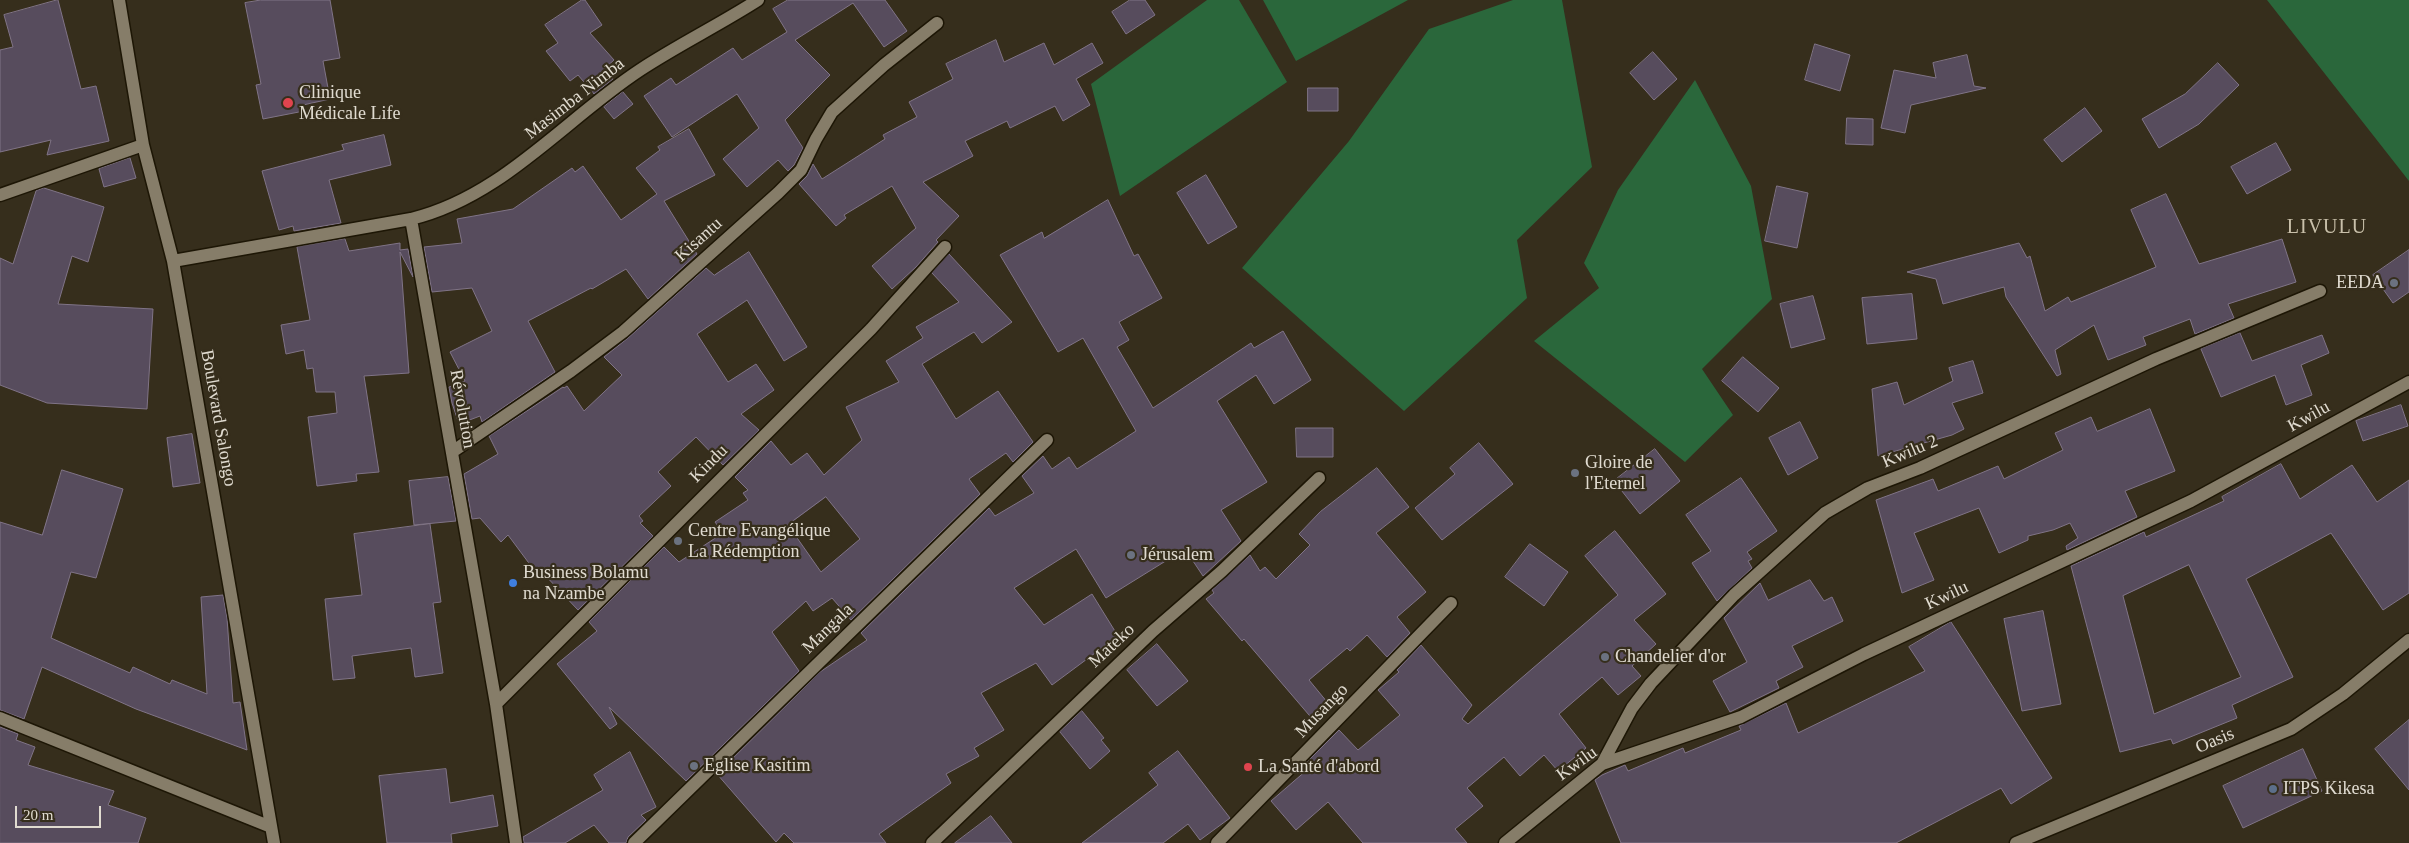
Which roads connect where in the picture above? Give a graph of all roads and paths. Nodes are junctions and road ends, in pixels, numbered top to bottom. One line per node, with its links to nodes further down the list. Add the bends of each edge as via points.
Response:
1 (119, 0): 4 (street, Boulevard Salongo)
2 (758, 0): 6 (street, Masimba Nimba, via 639,71 527,159 478,192)
3 (937, 23): 12 (street, Kisantu, via 832,112 801,170 623,332)
4 (143, 145): 5 (street); 8 (street, Boulevard Salongo)
5 (0, 195)
6 (411, 219): 8 (street); 12 (street, Révolution)
7 (945, 247): 16 (street, Kindu, via 871,329)
8 (173, 261): 19 (street, Boulevard Salongo)
9 (2320, 291): 18 (street, Kwilu 2, via 2156,359 1920,468 1868,488 1825,513 1734,595 1651,683 1632,708)
10 (2409, 382): 18 (street, Kwilu, via 2191,501 1864,654 1741,717)
11 (1047, 440): 22 (street, Mangala)
12 (452, 452): 16 (street, Révolution)
13 (1319, 478): 23 (street, Mateko, via 1222,571 1153,631)
14 (1451, 603): 24 (street, Musango)
15 (2409, 640): 26 (street, Oasis, via 2343,694 2291,729)
16 (496, 704): 21 (street, Révolution)
17 (0, 718): 19 (street)
18 (1602, 764): 25 (street, Kwilu)
19 (271, 827): 20 (street, Boulevard Salongo)
20 (274, 843)
21 (516, 843)
22 (634, 843)
23 (932, 843)
24 (1217, 843)
25 (1505, 843)
26 (2016, 843)

